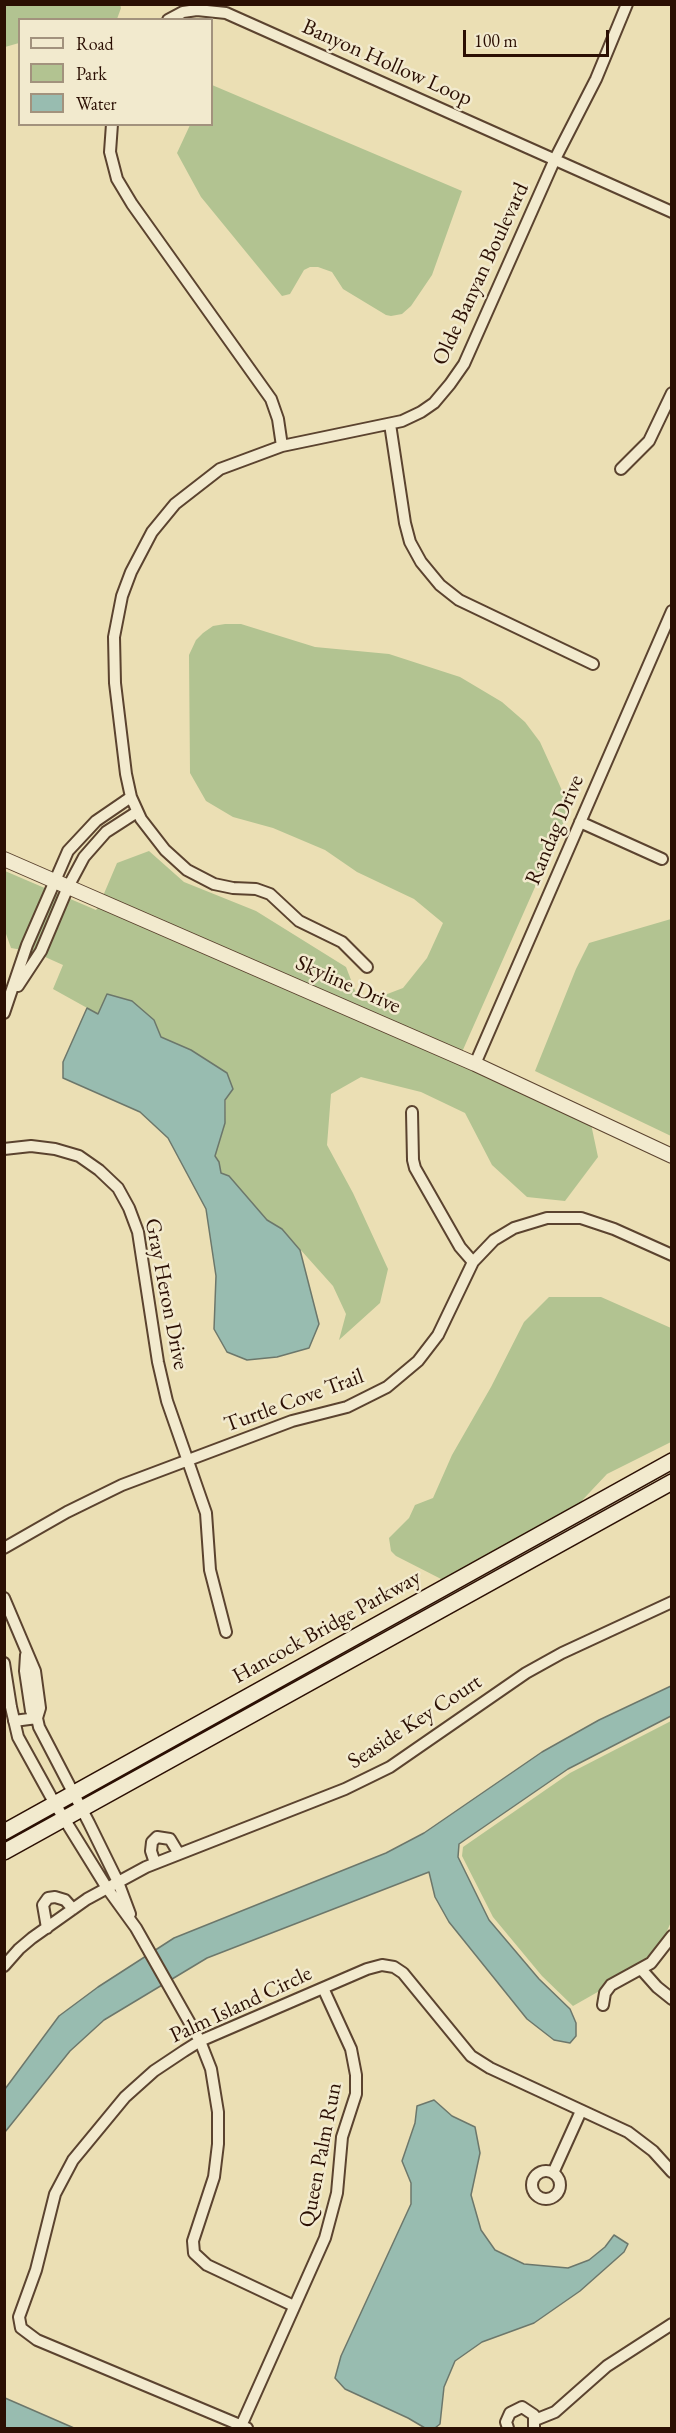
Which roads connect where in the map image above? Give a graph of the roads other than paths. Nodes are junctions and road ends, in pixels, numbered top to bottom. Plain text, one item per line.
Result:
1 (627, 4) edge
2 (172, 18) edge
3 (112, 126) edge
4 (555, 159) junction
5 (672, 212) edge
6 (672, 393) edge
7 (390, 424) junction
8 (282, 446) junction
9 (621, 469) dead end
10 (672, 611) edge
11 (593, 664) dead end
12 (131, 797) junction
13 (137, 812) junction
14 (580, 822) junction
15 (89, 827) junction
16 (99, 839) junction
17 (4, 859) edge
18 (662, 859) dead end
19 (62, 884) junction
20 (368, 967) dead end
21 (8, 994) edge
22 (4, 1013) edge
23 (475, 1064) junction
24 (411, 1112) dead end
25 (4, 1149) edge
26 (672, 1156) edge
27 (672, 1256) edge
28 (473, 1262) junction
29 (672, 1461) edge
30 (187, 1462) junction
31 (672, 1482) edge
32 (4, 1548) edge
33 (4, 1598) edge
34 (672, 1602) edge
35 (226, 1632) dead end
36 (5, 1668) edge
37 (30, 1671) junction
38 (37, 1718) junction
39 (14, 1721) junction
40 (74, 1793) junction
41 (55, 1804) junction
42 (82, 1809) junction
43 (64, 1819) junction
44 (4, 1832) edge
45 (4, 1852) edge
46 (179, 1854) junction
47 (155, 1863) junction
48 (118, 1882) junction
49 (107, 1888) junction
50 (73, 1909) junction
51 (46, 1928) junction
52 (136, 1928) junction
53 (672, 1935) edge
54 (4, 1966) edge
55 (641, 1969) junction
56 (323, 1988) junction
57 (672, 1999) edge
58 (603, 2005) dead end
59 (200, 2041) junction
60 (581, 2110) junction
61 (672, 2172) edge
62 (553, 2173) dead end
63 (294, 2306) junction
64 (672, 2324) edge
65 (535, 2424) edge
66 (244, 2427) edge
67 (508, 2428) edge

1 - 4 street, Olde Banyan Boulevard
2 - 4 street, Banyon Hollow Loop
3 - 8 street
4 - 5 street, Banyon Hollow Loop
4 - 7 street, Olde Banyan Boulevard
6 - 9 street
7 - 8 street, Olde Banyan Boulevard
7 - 11 street
8 - 12 street, Olde Banyan Boulevard
10 - 14 street, Randag Drive
12 - 13 street, Olde Banyan Boulevard
12 - 15 street
13 - 16 street
13 - 20 street, Olde Banyan Boulevard
14 - 18 street
14 - 23 street, Randag Drive
15 - 16 street
15 - 19 street
16 - 19 street
17 - 19 street, Skyline Drive
19 - 21 street
19 - 23 street, Skyline Drive
21 - 22 street
23 - 26 street, Skyline Drive
24 - 28 street
25 - 30 street, Gray Heron Drive
27 - 28 street, Turtle Cove Trail
28 - 30 street, Turtle Cove Trail
29 - 40 main road, Hancock Bridge Parkway
30 - 32 street, Turtle Cove Trail
30 - 35 street, Gray Heron Drive
31 - 42 main road, Hancock Bridge Parkway
33 - 37 street
34 - 46 street, Seaside Key Court
36 - 37 street
36 - 39 street
37 - 38 street
38 - 39 street
38 - 40 street
39 - 41 street
40 - 41 main road, Hancock Bridge Parkway
40 - 42 street
41 - 43 street
41 - 44 main road, Hancock Bridge Parkway
42 - 43 main road, Hancock Bridge Parkway
42 - 48 street
43 - 45 main road, Hancock Bridge Parkway
43 - 49 street
46 - 47 street, Seaside Key Court
46 - 47 street
47 - 48 street, Seaside Key Court
48 - 49 street, Seaside Key Court
48 - 52 street
49 - 50 street, Seaside Key Court
49 - 52 street
50 - 51 street, Seaside Key Court
50 - 51 street
51 - 54 street, Seaside Key Court
52 - 59 street
53 - 55 street
55 - 57 street
55 - 58 street
56 - 59 street, Palm Island Circle
56 - 60 street, Palm Island Circle
56 - 63 street, Queen Palm Run
59 - 63 street
59 - 66 street, Palm Island Circle
60 - 61 street, Palm Island Circle
60 - 62 street
63 - 66 street, Queen Palm Run
64 - 65 street
65 - 67 street

